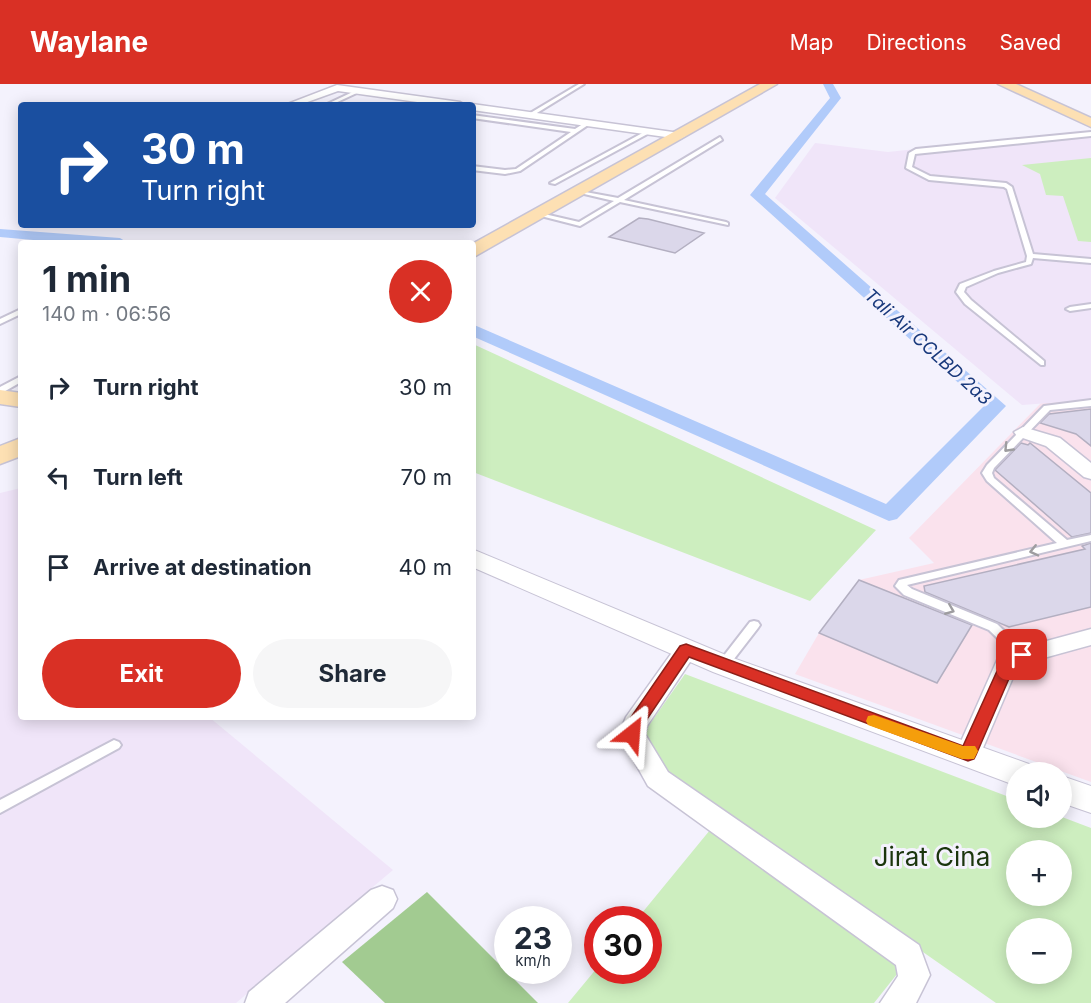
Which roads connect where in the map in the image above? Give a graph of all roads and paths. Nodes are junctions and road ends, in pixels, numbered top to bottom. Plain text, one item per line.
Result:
1 (582, 84) edge
2 (770, 84) edge
3 (1005, 84) edge
4 (359, 91) junction
5 (298, 102) edge
6 (334, 102) edge
7 (427, 102) edge
8 (476, 108) edge
9 (530, 115) junction
10 (476, 117) edge
11 (588, 123) junction
12 (1091, 123) edge
13 (577, 130) junction
14 (650, 131) junction
15 (1091, 134) edge
16 (680, 136) junction
17 (720, 139) dead end
18 (476, 168) edge
19 (553, 183) dead end
20 (582, 192) junction
21 (618, 200) junction
22 (540, 215) junction
23 (726, 224) dead end
24 (476, 250) edge
25 (1030, 256) junction
26 (1091, 261) edge
27 (1091, 306) edge
28 (1070, 309) dead end
29 (18, 313) edge
30 (0, 322) edge
31 (1041, 363) dead end
32 (1091, 403) edge
33 (1023, 432) junction
34 (18, 450) edge
35 (9, 464) edge
36 (1091, 473) edge
37 (1091, 538) edge
38 (1065, 544) junction
39 (476, 559) edge
40 (754, 625) dead end
41 (1091, 637) edge
42 (686, 650) junction
43 (1022, 655) junction
44 (723, 665) junction
45 (114, 745) dead end
46 (968, 755) junction
47 (1006, 769) edge
48 (1072, 793) edge
49 (1091, 800) edge
50 (0, 807) edge
51 (382, 899) dead end
52 (261, 1003) edge
53 (896, 1003) edge

1 - 9 lane
2 - 16 main road
3 - 12 main road
4 - 5 street
4 - 6 lane
4 - 7 street
8 - 9 street
9 - 11 street
10 - 13 lane
11 - 13 lane
11 - 14 street
13 - 18 lane
14 - 16 street
14 - 19 lane
15 - 25 lane
16 - 20 main road
17 - 21 lane
20 - 21 lane
20 - 22 main road
21 - 22 lane
21 - 23 lane
22 - 24 main road
25 - 26 lane
25 - 31 lane
27 - 28 lane
29 - 30 lane
32 - 33 lane
33 - 36 street
33 -> 38 lane
34 - 35 main road
37 - 38 lane
38 -> 43 lane
39 - 42 street
40 - 44 lane
41 - 43 street
42 - 44 street
42 - 53 street
43 - 46 street
44 - 46 street
45 - 50 lane
46 - 47 street
48 - 49 street
51 - 52 street

